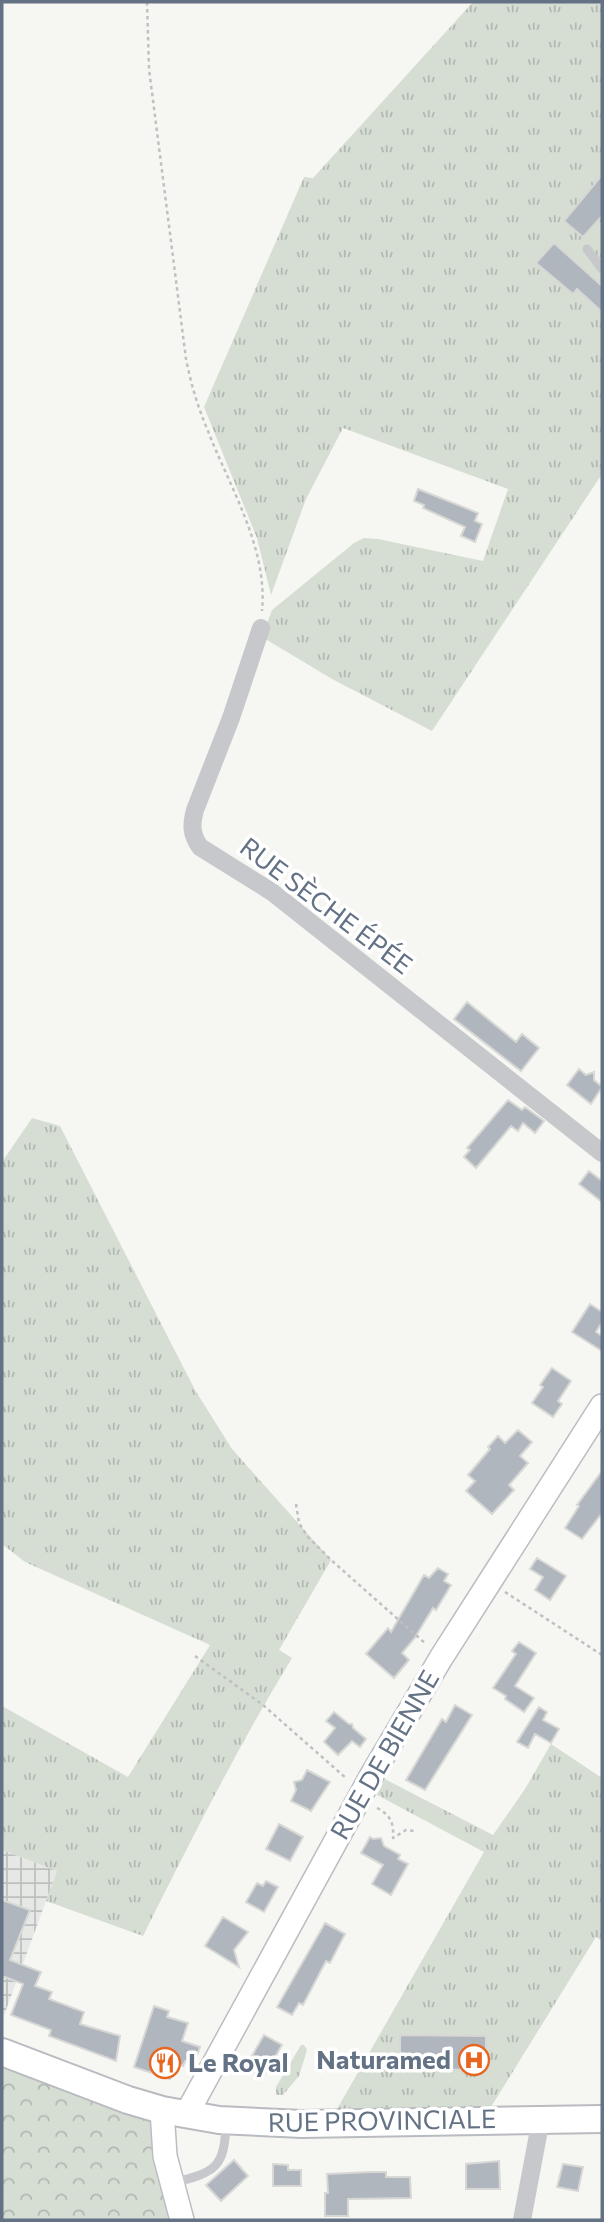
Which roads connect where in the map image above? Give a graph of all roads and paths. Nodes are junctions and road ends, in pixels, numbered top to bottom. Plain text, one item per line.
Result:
1 (147, 2) edge
2 (587, 249) dead end
3 (602, 270) edge
4 (261, 628) joint
5 (602, 1153) edge
6 (602, 1406) edge
7 (296, 1504) dead end
8 (489, 1582) junction
9 (602, 1655) edge
10 (195, 1656) dead end
11 (441, 1658) junction
12 (360, 1795) junction
13 (414, 1831) dead end
14 (2, 2052) edge
15 (174, 2113) junction
16 (541, 2119) junction
17 (602, 2119) edge
18 (226, 2120) junction
19 (172, 2184) junction
20 (181, 2220) edge
21 (522, 2220) edge

1 - 4 path
2 - 3 lane
4 - 5 street, RUE SÈCHE ÉPÉE
6 - 8 street, RUE DE BIENNE
7 - 11 path
8 - 9 path
8 - 11 street, RUE DE BIENNE
10 - 12 path
11 - 12 street, RUE DE BIENNE
12 - 13 path
12 - 15 street, RUE DE BIENNE
14 - 15 main road, RUE PROVINCIALE
15 - 18 main road, RUE PROVINCIALE
15 - 19 street
16 - 17 main road, RUE PROVINCIALE
16 - 18 main road, RUE PROVINCIALE
16 - 21 street
18 - 19 lane
19 - 20 street

